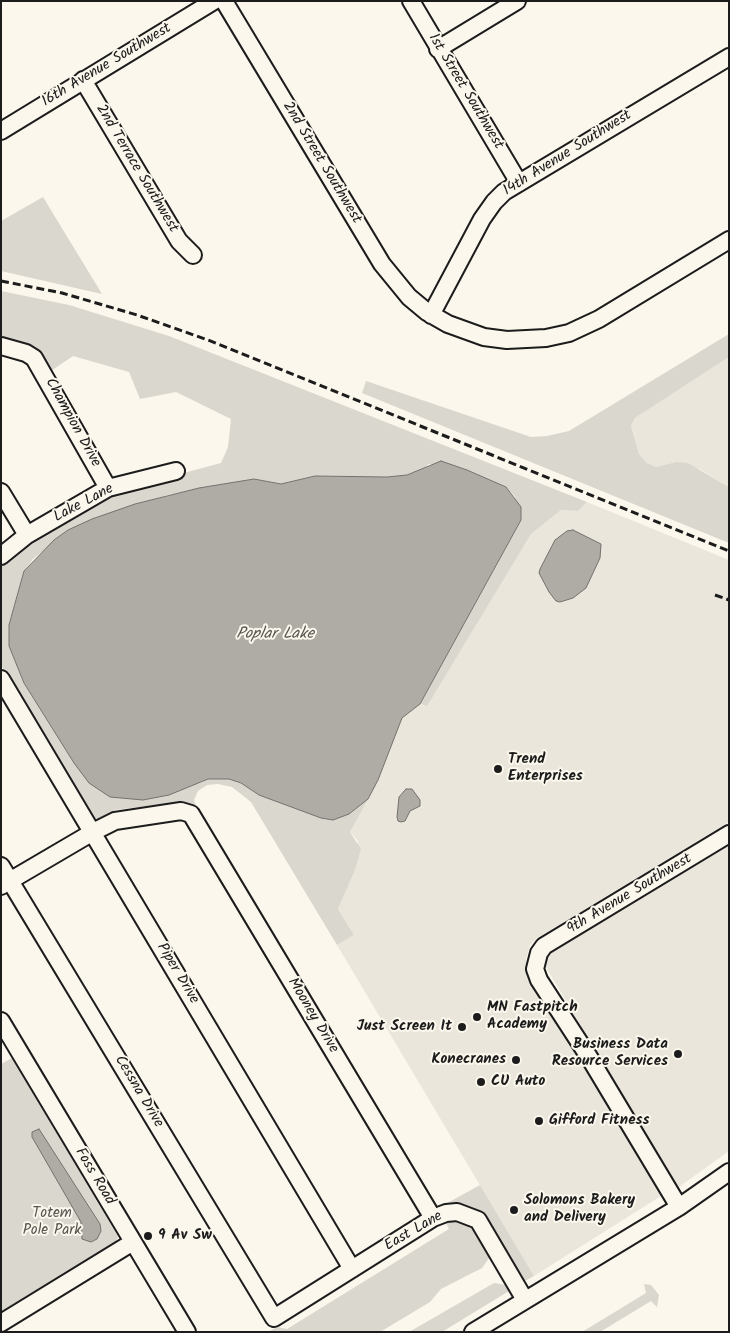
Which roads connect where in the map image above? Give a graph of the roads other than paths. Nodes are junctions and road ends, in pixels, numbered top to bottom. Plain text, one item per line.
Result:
1 (214, 1) edge
2 (224, 1) edge
3 (411, 1) edge
4 (517, 1) edge
5 (438, 49) junction
6 (729, 57) edge
7 (83, 80) junction
8 (1, 131) edge
9 (519, 184) junction
10 (729, 240) edge
11 (193, 255) dead end
12 (431, 315) junction
13 (1, 346) edge
14 (176, 471) dead end
15 (108, 488) junction
16 (1, 492) edge
17 (27, 535) junction
18 (1, 556) edge
19 (1, 679) edge
20 (93, 832) junction
21 (729, 834) edge
22 (1, 866) edge
23 (6, 884) edge
24 (1, 1022) edge
25 (729, 1172) edge
26 (679, 1207) junction
27 (433, 1218) junction
28 (134, 1242) junction
29 (352, 1270) junction
30 (525, 1300) junction
31 (274, 1318) joint
32 (1, 1323) edge
33 (187, 1332) edge
34 (473, 1332) edge

1 - 7 street, 16th Avenue Southwest
2 - 12 street, 2nd Street Southwest
3 - 5 street, 1st Street Southwest
4 - 5 street
5 - 9 street, 1st Street Southwest
6 - 9 street, 14th Avenue Southwest
7 - 8 street, 16th Avenue Southwest
7 - 11 street, 2nd Terrace Southwest
9 - 12 street, 14th Avenue Southwest
10 - 12 street, 2nd Street Southwest
13 - 15 street, Champion Drive
14 - 15 street, Lake Lane
15 - 17 street, Lake Lane
16 - 17 street
17 - 18 street, Lake Lane
19 - 20 street, Piper Drive
20 - 23 street
20 - 27 street, Mooney Drive
20 - 29 street, Piper Drive
21 - 26 street, 9th Avenue Southwest
22 - 23 street, Cessna Drive
23 - 31 street, Cessna Drive
24 - 28 street, Foss Road
25 - 26 street
26 - 30 street
27 - 29 street, East Lane
27 - 30 street, East Lane
28 - 32 street
28 - 33 street, Foss Road
29 - 31 street, East Lane
30 - 34 street

